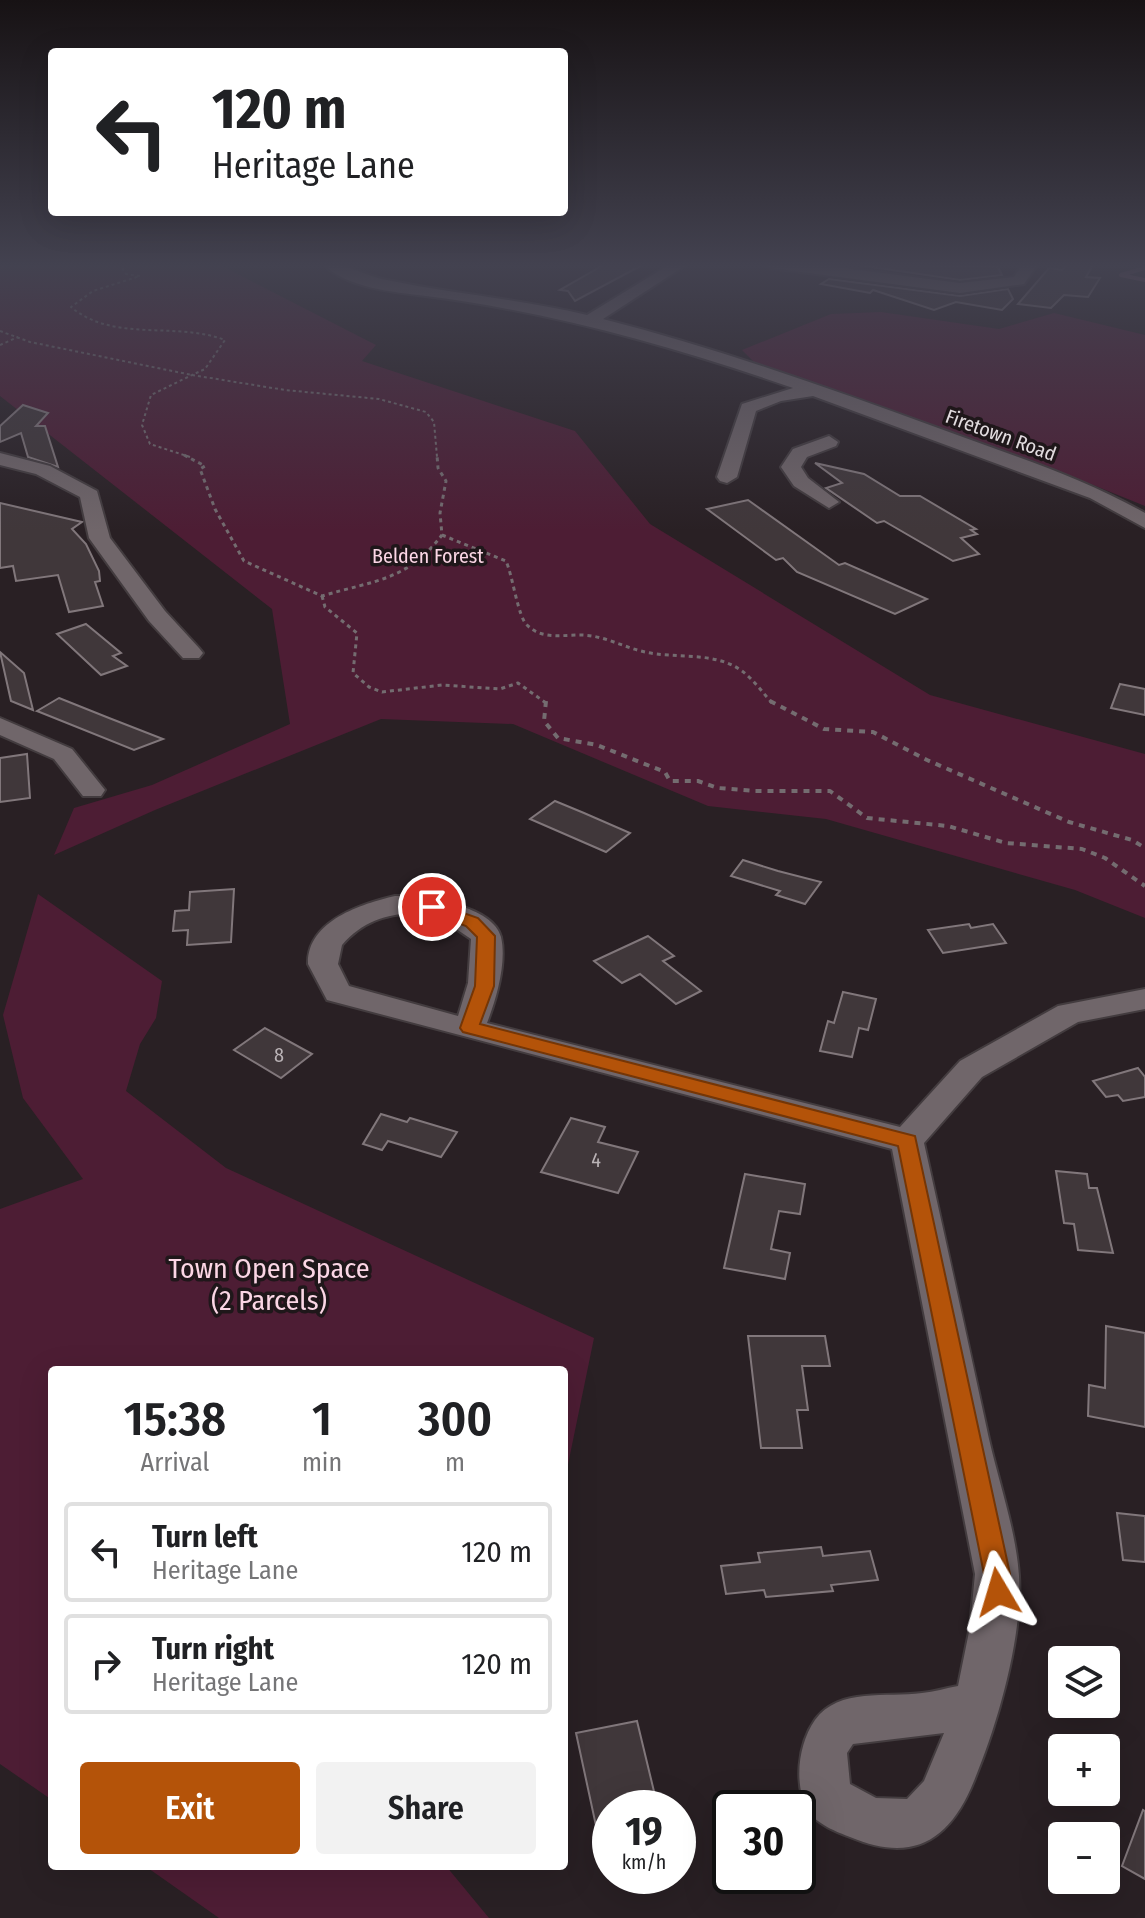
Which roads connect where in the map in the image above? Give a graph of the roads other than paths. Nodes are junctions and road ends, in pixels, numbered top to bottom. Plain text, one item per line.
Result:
1 (701, 353) edge
2 (812, 390) junction
3 (829, 442) dead end
4 (0, 459) edge
5 (727, 477) dead end
6 (829, 502) dead end
7 (1145, 522) edge
8 (191, 653) dead end
9 (0, 726) edge
10 (92, 790) dead end
11 (1145, 999) edge
12 (469, 1028) junction
13 (907, 1141) junction
14 (974, 1704) dead end

1 - 2 street, Firetown Road
2 - 5 street
2 - 7 street, Firetown Road
3 - 6 street
4 - 8 street
9 - 10 street
11 - 13 street
12 - 12 street
12 - 13 street
13 - 14 street

